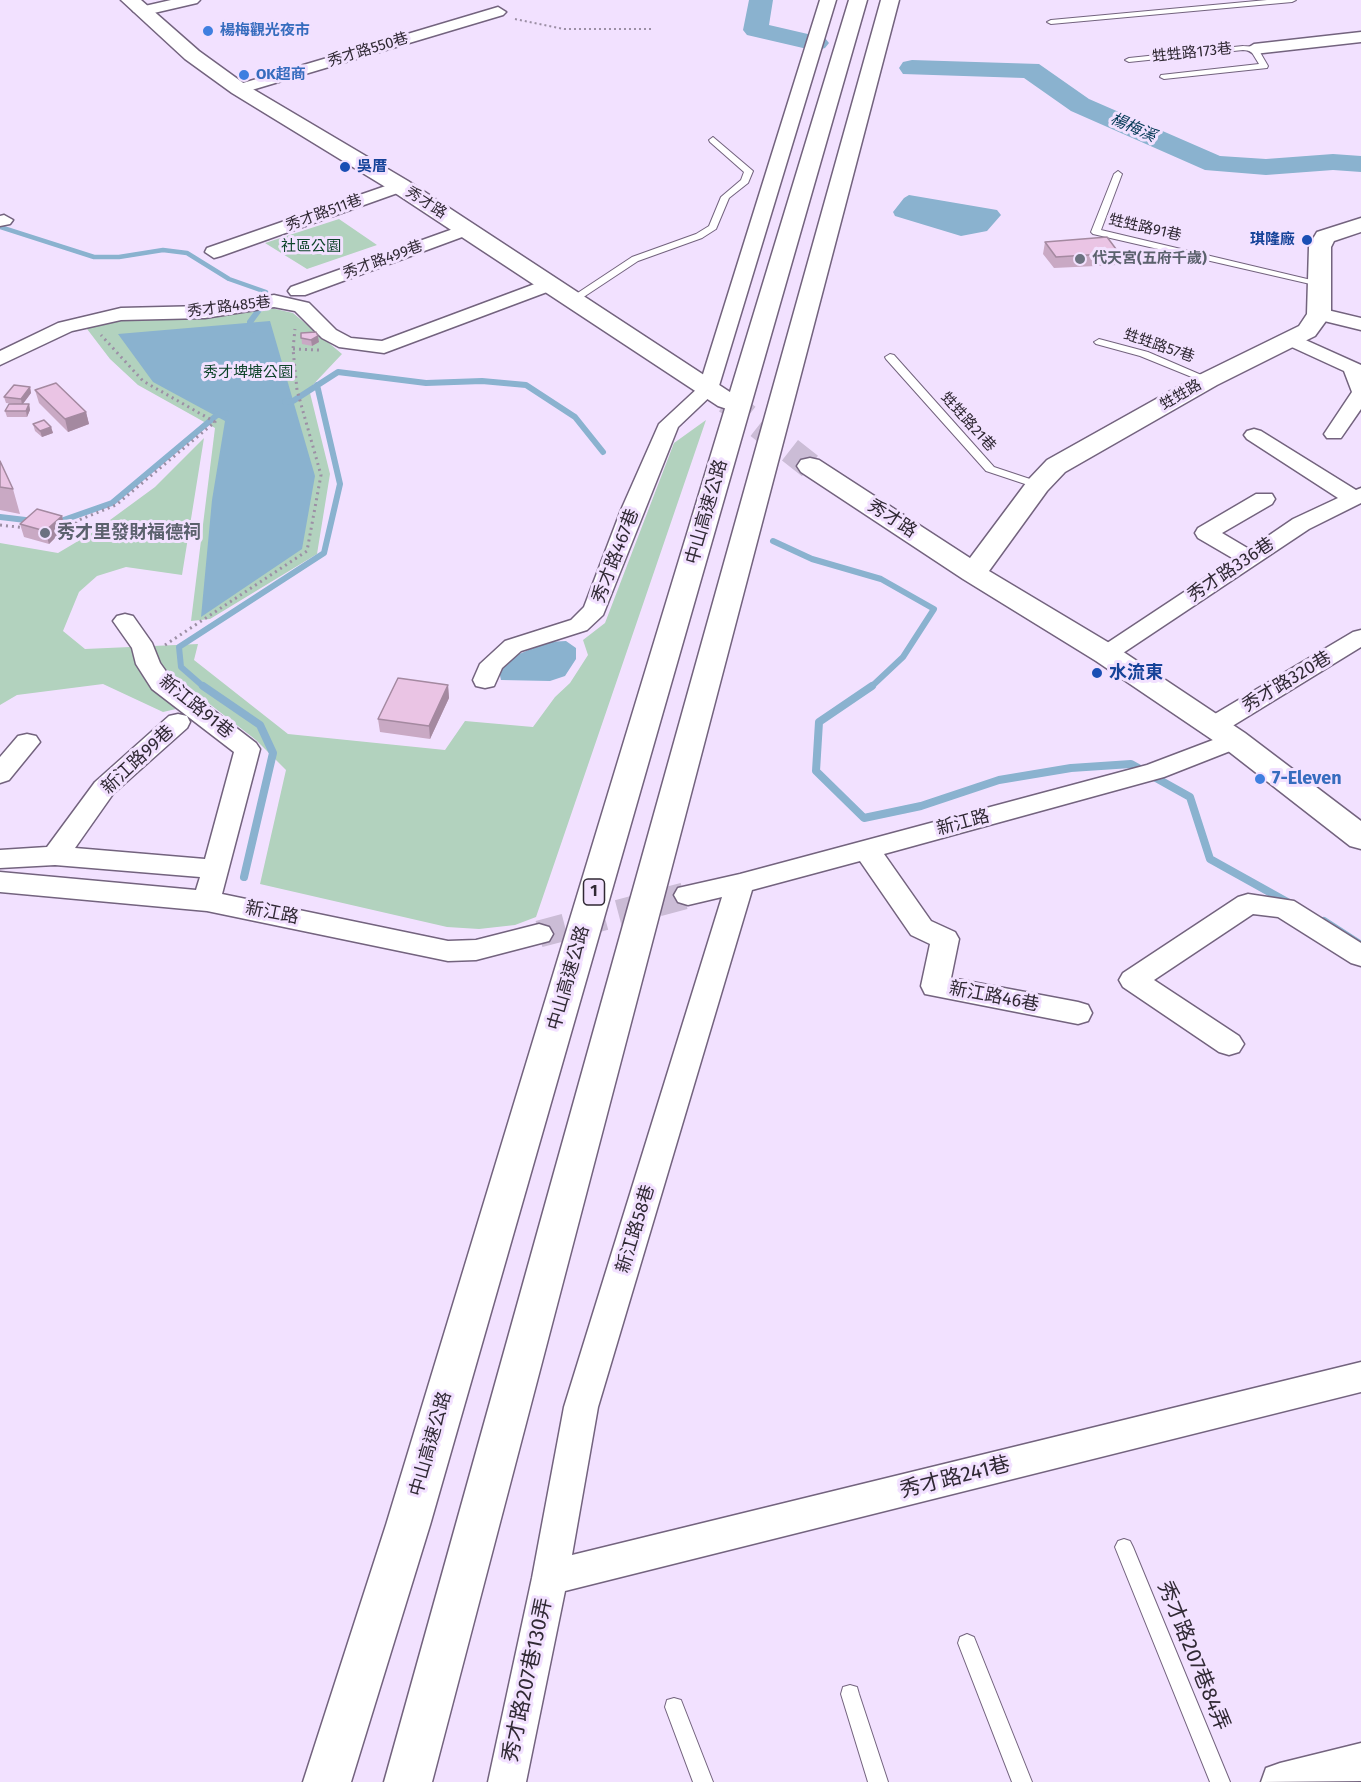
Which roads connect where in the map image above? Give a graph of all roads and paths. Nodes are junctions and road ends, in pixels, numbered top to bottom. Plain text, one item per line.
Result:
1 (192, 0) edge
2 (828, 0) edge
3 (858, 0) edge
4 (890, 0) edge
5 (1292, 0) edge
6 (136, 5) edge
7 (496, 9) edge
8 (1051, 22) dead end
9 (651, 29) dead end
10 (1361, 37) edge
11 (1254, 49) junction
12 (1129, 60) dead end
13 (1164, 77) dead end
14 (239, 89) junction
15 (713, 140) dead end
16 (1118, 174) dead end
17 (400, 186) junction
18 (1361, 225) edge
19 (467, 230) junction
20 (214, 252) dead end
21 (1319, 283) junction
22 (548, 285) junction
23 (298, 291) dead end
24 (573, 300) junction
25 (1319, 314) junction
26 (296, 322) dead end
27 (1361, 324) edge
28 (99, 333) dead end
29 (1290, 339) junction
30 (1100, 342) dead end
31 (890, 357) dead end
32 (0, 358) edge
33 (1208, 380) junction
34 (1361, 390) edge
35 (1361, 394) edge
36 (718, 395) junction
37 (1334, 434) dead end
38 (1254, 435) dead end
39 (810, 466) tunnel mouth
40 (1038, 485) junction
41 (1358, 496) edge
42 (1264, 499) dead end
43 (0, 525) edge
44 (34, 529) edge
45 (53, 532) edge
46 (1249, 558) junction
47 (973, 573) junction
48 (125, 621) dead end
49 (1361, 637) edge
50 (146, 654) junction
51 (1106, 654) junction
52 (485, 681) dead end
53 (178, 722) dead end
54 (1223, 733) junction
55 (27, 742) dead end
56 (0, 774) edge
57 (1361, 838) edge
58 (867, 849) junction
59 (55, 856) junction
60 (0, 859) edge
61 (217, 869) junction
62 (0, 882) edge
63 (740, 884) junction
64 (688, 895) tunnel mouth
65 (207, 901) junction
66 (539, 934) tunnel mouth
67 (1361, 956) edge
68 (1078, 1013) dead end
69 (1230, 1044) dead end
70 (1361, 1377) edge
71 (476, 1533) junction
72 (1124, 1547) dead end
73 (550, 1578) junction
74 (967, 1643) dead end
75 (850, 1694) dead end
76 (674, 1707) dead end
77 (1361, 1762) edge
78 (327, 1782) edge
79 (408, 1782) edge
80 (422, 1782) edge
81 (507, 1782) edge
82 (703, 1782) edge
83 (878, 1782) edge
84 (1022, 1782) edge
85 (1220, 1782) edge
86 (1280, 1782) edge

1 - 6 street
2 - 36 street
3 - 78 main road, 中山高速公路 / 1
4 - 71 main road
5 - 8 lane
6 - 14 main road, 秀才路
7 - 9 path
7 - 14 street, 秀才路550巷
10 - 11 street, 甡甡路173巷
11 - 12 lane, 甡甡路173巷
11 - 13 lane, 甡甡路173巷
14 - 17 main road, 秀才路
15 - 24 lane
16 - 21 lane, 甡甡路91巷
17 - 19 main road, 秀才路
17 - 20 street, 秀才路511巷
18 - 21 main road
19 - 22 main road, 秀才路
19 - 23 street, 秀才路499巷
21 - 25 main road
22 - 24 main road, 秀才路
22 - 32 street, 秀才路485巷
24 - 36 main road, 秀才路
25 - 27 street
25 - 29 main road, 甡甡路
26 - 50 path
28 - 45 path
29 - 33 main road, 甡甡路
29 - 34 street
30 - 33 lane, 甡甡路57巷
31 - 40 lane, 甡甡路21巷
33 - 40 main road, 甡甡路
35 - 37 street
36 - 52 street, 秀才路467巷
38 - 41 street
39 - 47 main road, 秀才路
40 - 47 main road, 甡甡路
41 - 46 street, 秀才路336巷
42 - 46 street
43 - 44 path
46 - 51 street, 秀才路336巷
47 - 51 main road, 秀才路
48 - 50 street, 新江路91巷
49 - 54 street, 秀才路320巷
50 - 61 street, 新江路91巷
51 - 54 main road, 秀才路
53 - 59 street, 新江路99巷
54 - 57 main road, 秀才路
54 - 58 street, 新江路
55 - 56 street
58 - 63 street, 新江路
58 - 68 street, 新江路46巷
59 - 60 street
59 - 61 street
61 - 65 street, 新江路91巷
62 - 65 street, 新江路
63 - 64 street, 新江路
63 - 73 street, 新江路58巷
65 - 66 street, 新江路
67 - 69 street
70 - 73 street, 秀才路241巷
71 - 79 main road
71 - 80 main road
72 - 85 lane, 秀才路207巷84弄
73 - 81 street, 秀才路207巷130弄
74 - 84 lane
75 - 83 lane
76 - 82 lane
77 - 86 street

